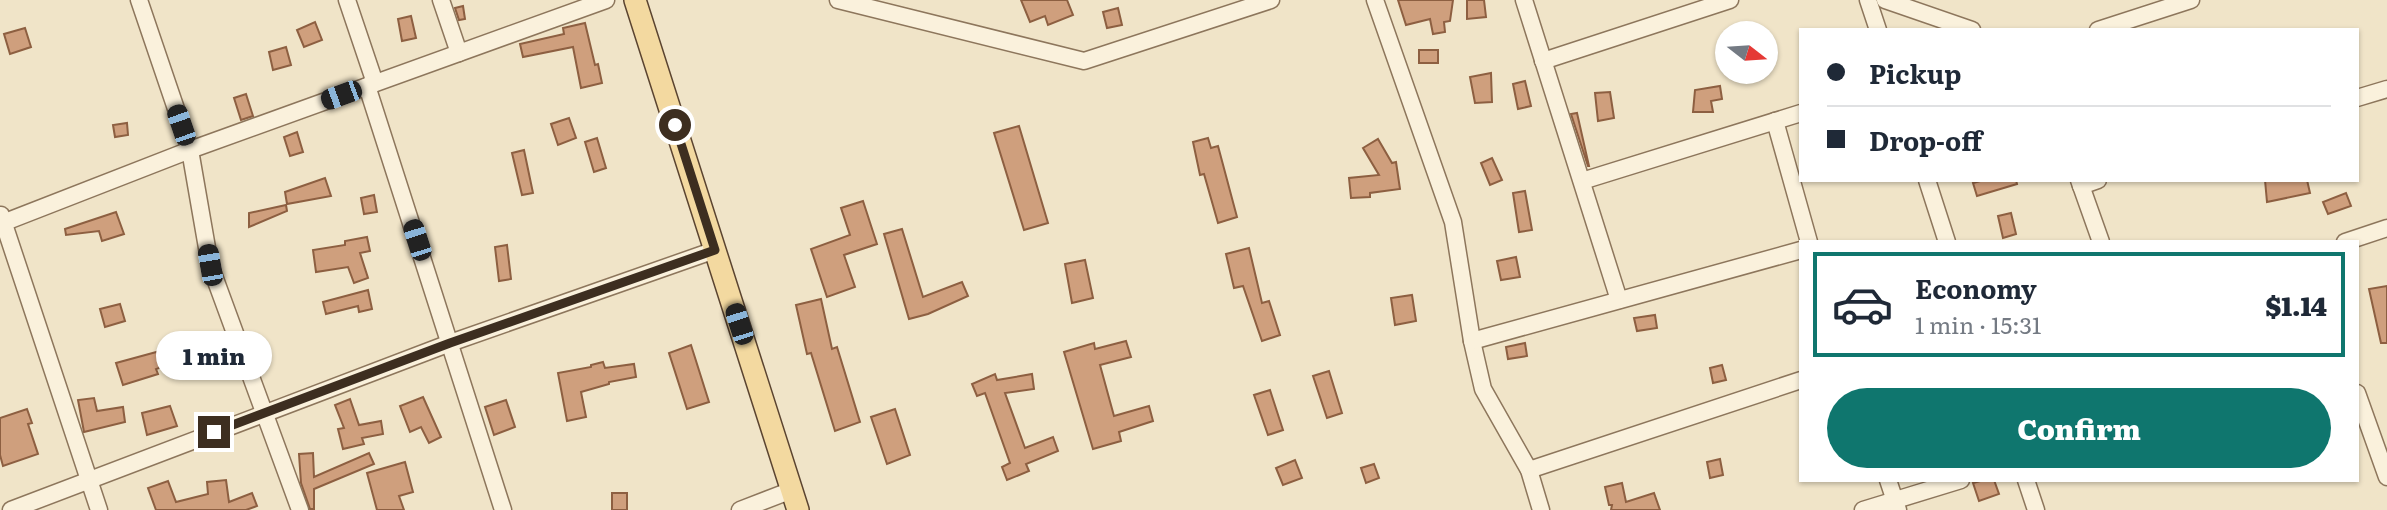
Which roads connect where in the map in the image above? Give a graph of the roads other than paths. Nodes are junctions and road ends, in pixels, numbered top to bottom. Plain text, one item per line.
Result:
1 (139, 0) edge
2 (347, 0) edge
3 (440, 0) edge
4 (606, 0) edge
5 (635, 0) edge
6 (838, 0) edge
7 (1271, 0) edge
8 (1375, 0) edge
9 (1524, 0) edge
10 (1730, 0) edge
11 (1868, 0) edge
12 (1885, 0) edge
13 (2191, 0) edge
14 (1233, 6) edge
15 (1877, 28) edge
16 (1966, 28) edge
17 (2104, 28) edge
18 (459, 53) junction
19 (1544, 61) junction
20 (371, 85) junction
21 (2387, 89) edge
22 (2359, 98) edge
23 (1799, 114) edge
24 (1775, 121) junction
25 (190, 150) junction
26 (1582, 181) junction
27 (1928, 182) edge
28 (2080, 183) edge
29 (1, 220) edge
30 (2387, 228) edge
31 (1808, 240) edge
32 (1946, 240) edge
33 (2100, 240) edge
34 (2351, 240) edge
35 (715, 250) junction
36 (1799, 251) edge
37 (1619, 300) junction
38 (1472, 341) junction
39 (450, 343) junction
40 (1799, 381) edge
41 (2359, 399) edge
42 (264, 413) junction
43 (1529, 470) junction
44 (2387, 477) edge
45 (89, 480) junction
46 (1889, 482) edge
47 (1956, 482) edge
48 (2027, 482) edge
49 (795, 500) edge
50 (1896, 505) edge
51 (11, 510) edge
52 (99, 510) edge
53 (300, 510) edge
54 (503, 510) edge
55 (740, 510) edge
56 (1541, 510) edge
57 (1863, 510) edge
58 (2036, 510) edge

1 - 25 street
2 - 20 street
3 - 18 street
4 - 18 street
5 - 35 main road
6 - 14 street
7 - 14 street
8 - 38 street
9 - 19 street
10 - 19 street
11 - 15 street
12 - 16 street
13 - 17 street
18 - 20 street
19 - 26 street
20 - 25 street
20 - 39 street
21 - 22 street
23 - 24 street
24 - 26 street
24 - 31 street
25 - 29 street
25 - 42 street
26 - 37 street
27 - 32 street
28 - 33 street
29 - 45 street
30 - 34 street
35 - 39 street
35 - 49 main road
36 - 37 street
37 - 38 street
38 - 43 street
39 - 42 street
39 - 54 street
40 - 43 street
41 - 44 street
42 - 45 street
42 - 53 street
43 - 56 street
45 - 51 street
45 - 52 street
46 - 50 street
47 - 50 street
48 - 58 street
49 - 55 street
50 - 57 street

